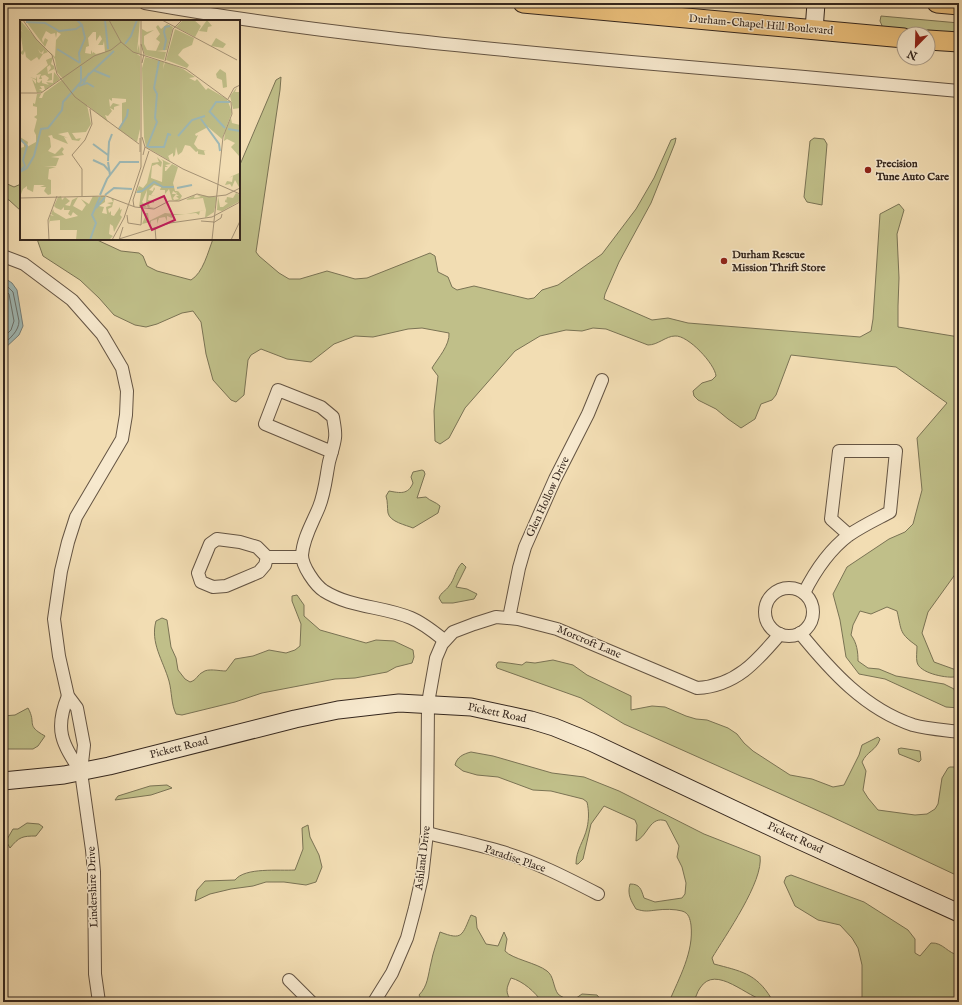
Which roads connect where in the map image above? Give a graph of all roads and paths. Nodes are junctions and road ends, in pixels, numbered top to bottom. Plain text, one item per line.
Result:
1 (145, 3) edge
2 (523, 3) edge
3 (816, 3) edge
4 (937, 3) edge
5 (959, 5) edge
6 (814, 30) junction
7 (896, 37) edge
8 (936, 41) edge
9 (959, 42) edge
10 (959, 90) edge
11 (3, 256) edge
12 (602, 380) dead end
13 (332, 452) junction
14 (849, 535) junction
15 (267, 557) junction
16 (302, 557) junction
17 (804, 593) junction
18 (509, 618) junction
19 (800, 633) junction
20 (780, 634) junction
21 (444, 640) junction
22 (68, 696) junction
23 (428, 703) junction
24 (80, 723) junction
25 (60, 726) junction
26 (959, 732) edge
27 (81, 772) junction
28 (3, 781) edge
29 (427, 833) junction
30 (598, 894) dead end
31 (959, 913) edge
32 (289, 980) dead end
33 (99, 1002) edge
34 (311, 1002) edge
35 (374, 1002) edge

1 - 10 street
2 - 6 main road, Durham-Chapel Hill Boulevard
3 - 6 street
4 - 5 main road
6 - 7 main road, Durham-Chapel Hill Boulevard
8 - 9 main road
11 - 22 street
12 - 18 street, Glen Hollow Drive
13 - 13 street
13 - 16 street
14 - 14 street
14 - 17 street
15 - 15 street
15 - 16 street
16 - 21 street
17 - 19 street
17 - 20 street
18 - 20 street, Morcroft Lane
18 - 21 street, Morcroft Lane
19 - 20 street
19 - 26 street
21 - 23 street
22 - 24 street
22 - 25 street
23 - 27 street, Pickett Road
23 - 29 street, Ashland Drive
23 - 31 street, Pickett Road
24 - 25 street
24 - 27 street
25 - 27 street
27 - 28 street, Pickett Road
27 - 33 street, Lindershire Drive
29 - 30 street, Paradise Place
29 - 35 street, Ashland Drive
32 - 34 street

